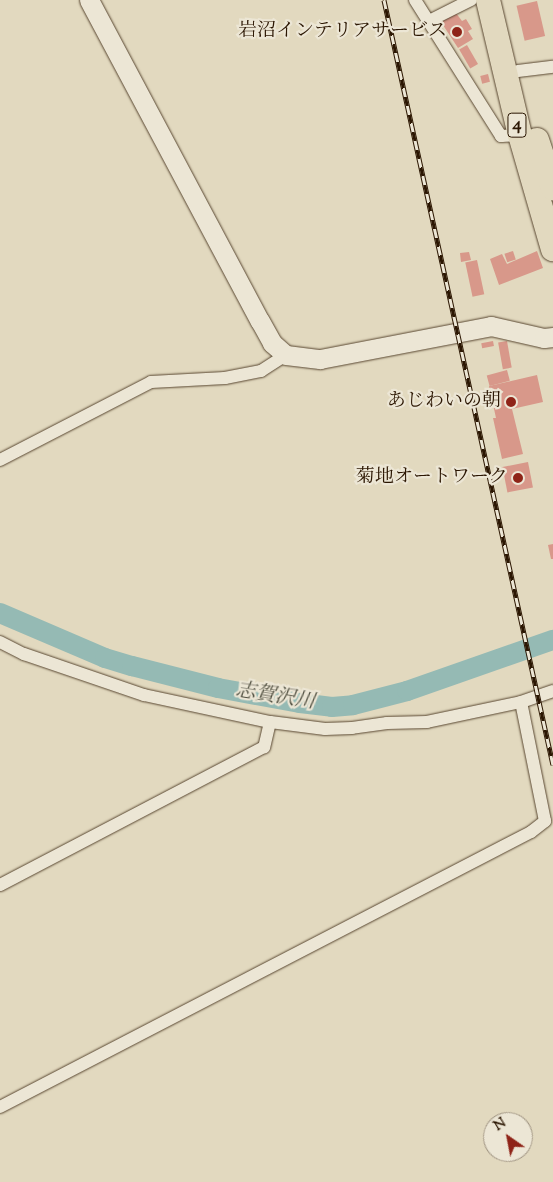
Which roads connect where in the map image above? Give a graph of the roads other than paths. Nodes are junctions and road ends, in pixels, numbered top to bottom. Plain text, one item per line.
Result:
1 (90, 0) edge
2 (415, 0) edge
3 (471, 0) edge
4 (488, 0) edge
5 (501, 0) edge
6 (429, 21) junction
7 (553, 67) edge
8 (518, 71) junction
9 (520, 135) junction
10 (553, 188) edge
11 (553, 249) edge
12 (553, 337) edge
13 (286, 355) junction
14 (0, 460) edge
15 (0, 642) edge
16 (553, 691) edge
17 (520, 702) junction
18 (270, 722) junction
19 (0, 885) edge
20 (0, 1107) edge

1 - 13 street
2 - 6 street
3 - 6 street
4 - 9 highway, 4
5 - 8 highway, 4
6 - 9 street
7 - 8 street
8 - 10 highway, 4
9 - 11 highway, 4
12 - 13 street
13 - 14 street
15 - 18 street
16 - 17 street
17 - 18 street
17 - 20 street
18 - 19 street

